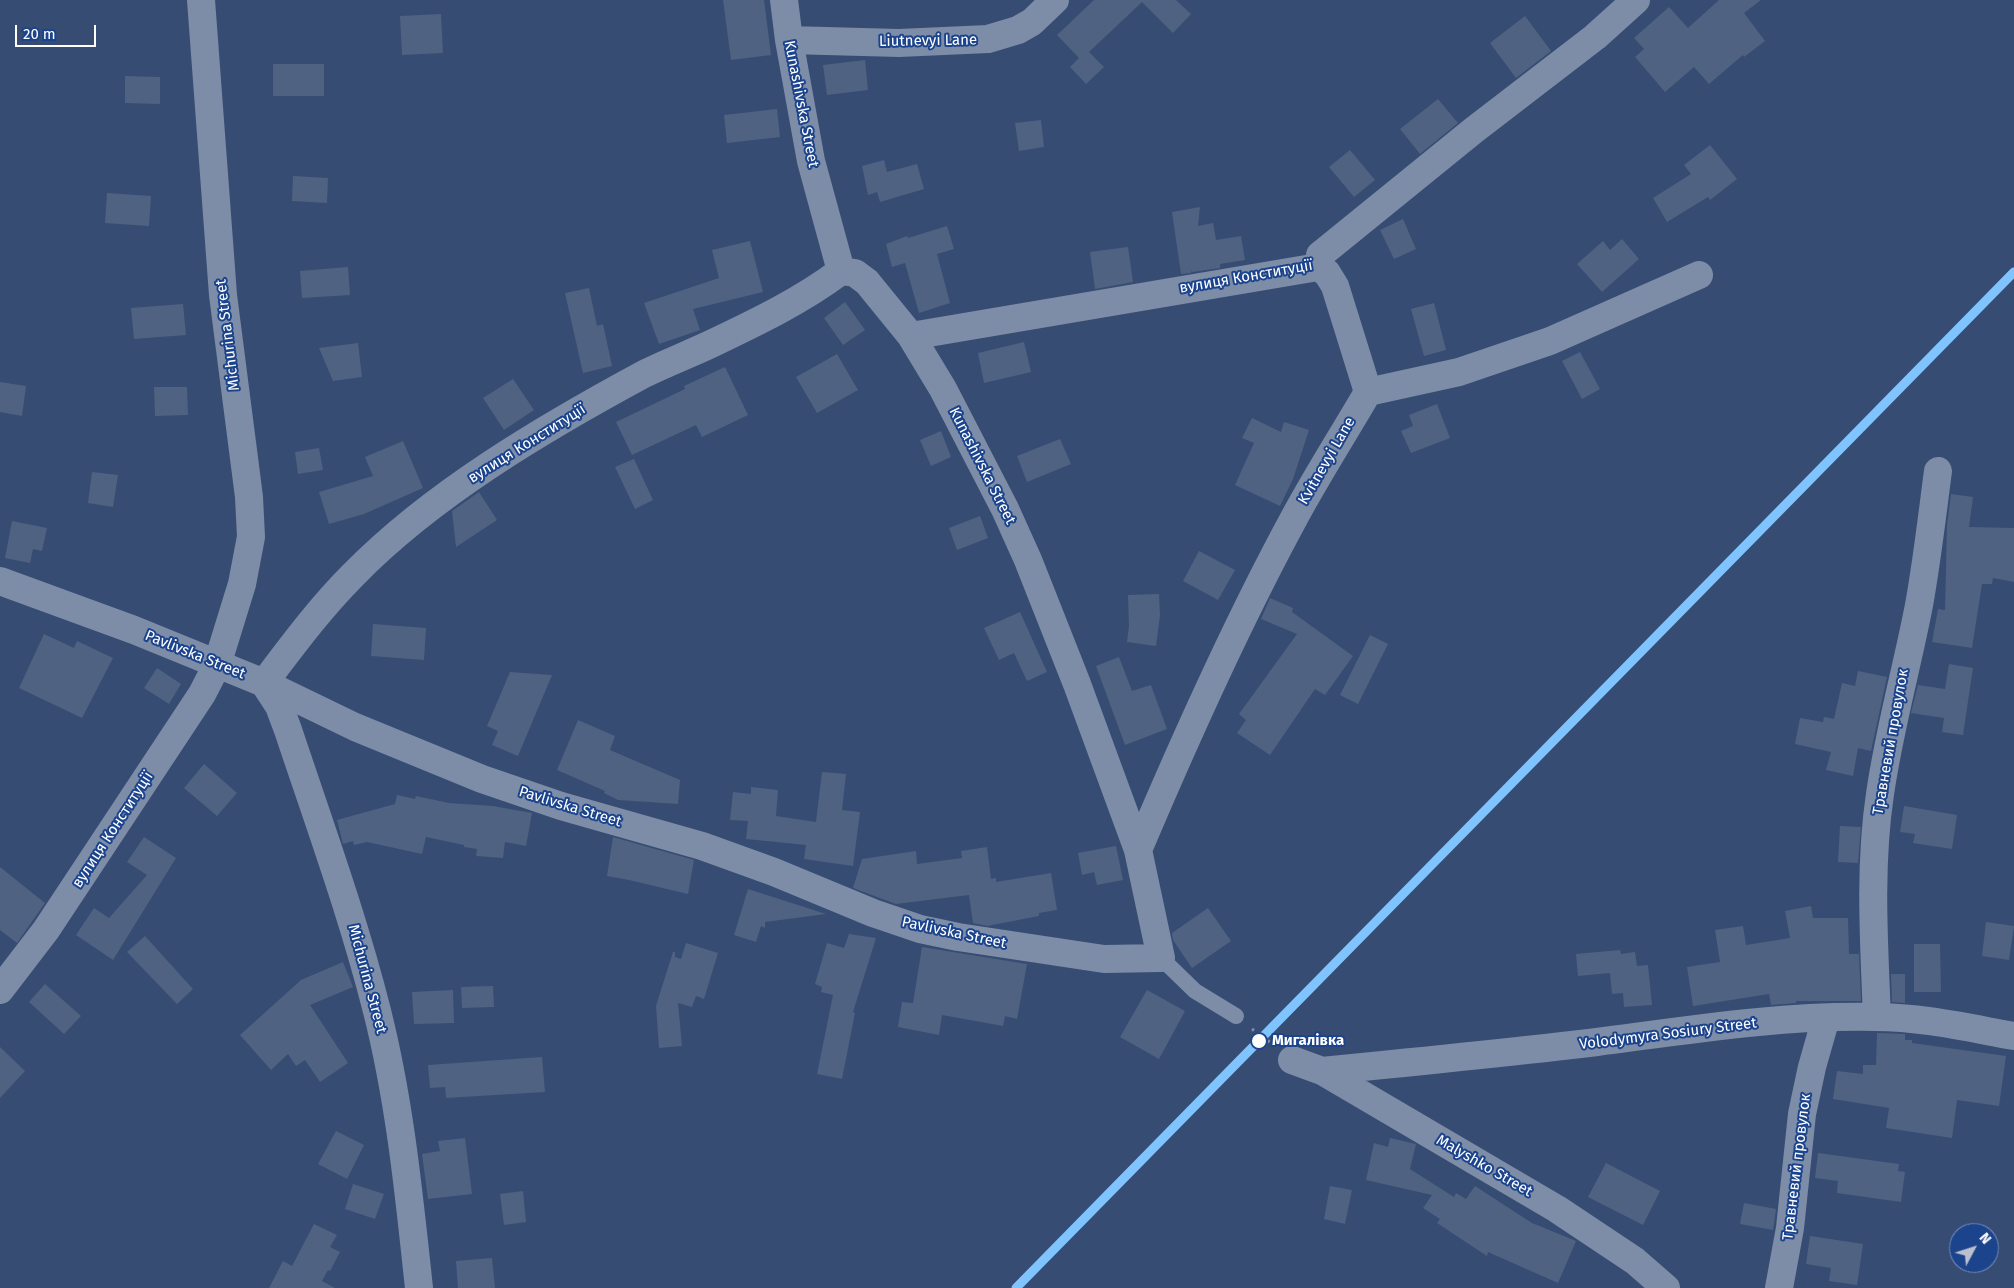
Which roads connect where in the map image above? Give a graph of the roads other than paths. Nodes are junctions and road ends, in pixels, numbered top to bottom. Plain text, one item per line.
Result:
1 (201, 0) edge
2 (784, 0) edge
3 (1055, 0) edge
4 (1636, 0) edge
5 (789, 40) junction
6 (1318, 267) junction
7 (841, 271) junction
8 (1699, 275) dead end
9 (911, 336) junction
10 (1368, 392) junction
11 (1938, 471) dead end
12 (0, 581) edge
13 (217, 664) junction
14 (264, 683) junction
15 (1138, 850) junction
16 (1161, 958) junction
17 (0, 990) edge
18 (1236, 1016) road end
19 (1876, 1016) junction
20 (1826, 1018) junction
21 (2014, 1036) edge
22 (1292, 1060) road end
23 (1322, 1071) junction
24 (419, 1288) edge
25 (1666, 1288) edge
26 (1779, 1288) edge

1 - 13 street, Michurina Street
2 - 5 street, Kunashivska Street
3 - 5 street, Liutnevyi Lane
4 - 6 street, вулиця Конституції
5 - 7 street, Kunashivska Street
6 - 9 street, вулиця Конституції
6 - 10 street
7 - 9 street, Kunashivska Street
7 - 14 street, вулиця Конституції
8 - 10 street
9 - 15 street, Kunashivska Street
10 - 15 street, Kvitnevyi Lane
11 - 19 street, Травневий провулок
12 - 13 street, Pavlivska Street
13 - 14 street, Pavlivska Street
13 - 17 street, вулиця Конституції
14 - 16 street, Pavlivska Street
14 - 24 street, Michurina Street
15 - 16 street, Kunashivska Street
16 - 18 lane
19 - 20 street, Volodymyra Sosiury Street
19 - 21 street, Volodymyra Sosiury Street
20 - 23 street, Volodymyra Sosiury Street
20 - 26 street, Травневий провулок
22 - 23 street, Malyshko Street
23 - 25 street, Malyshko Street

